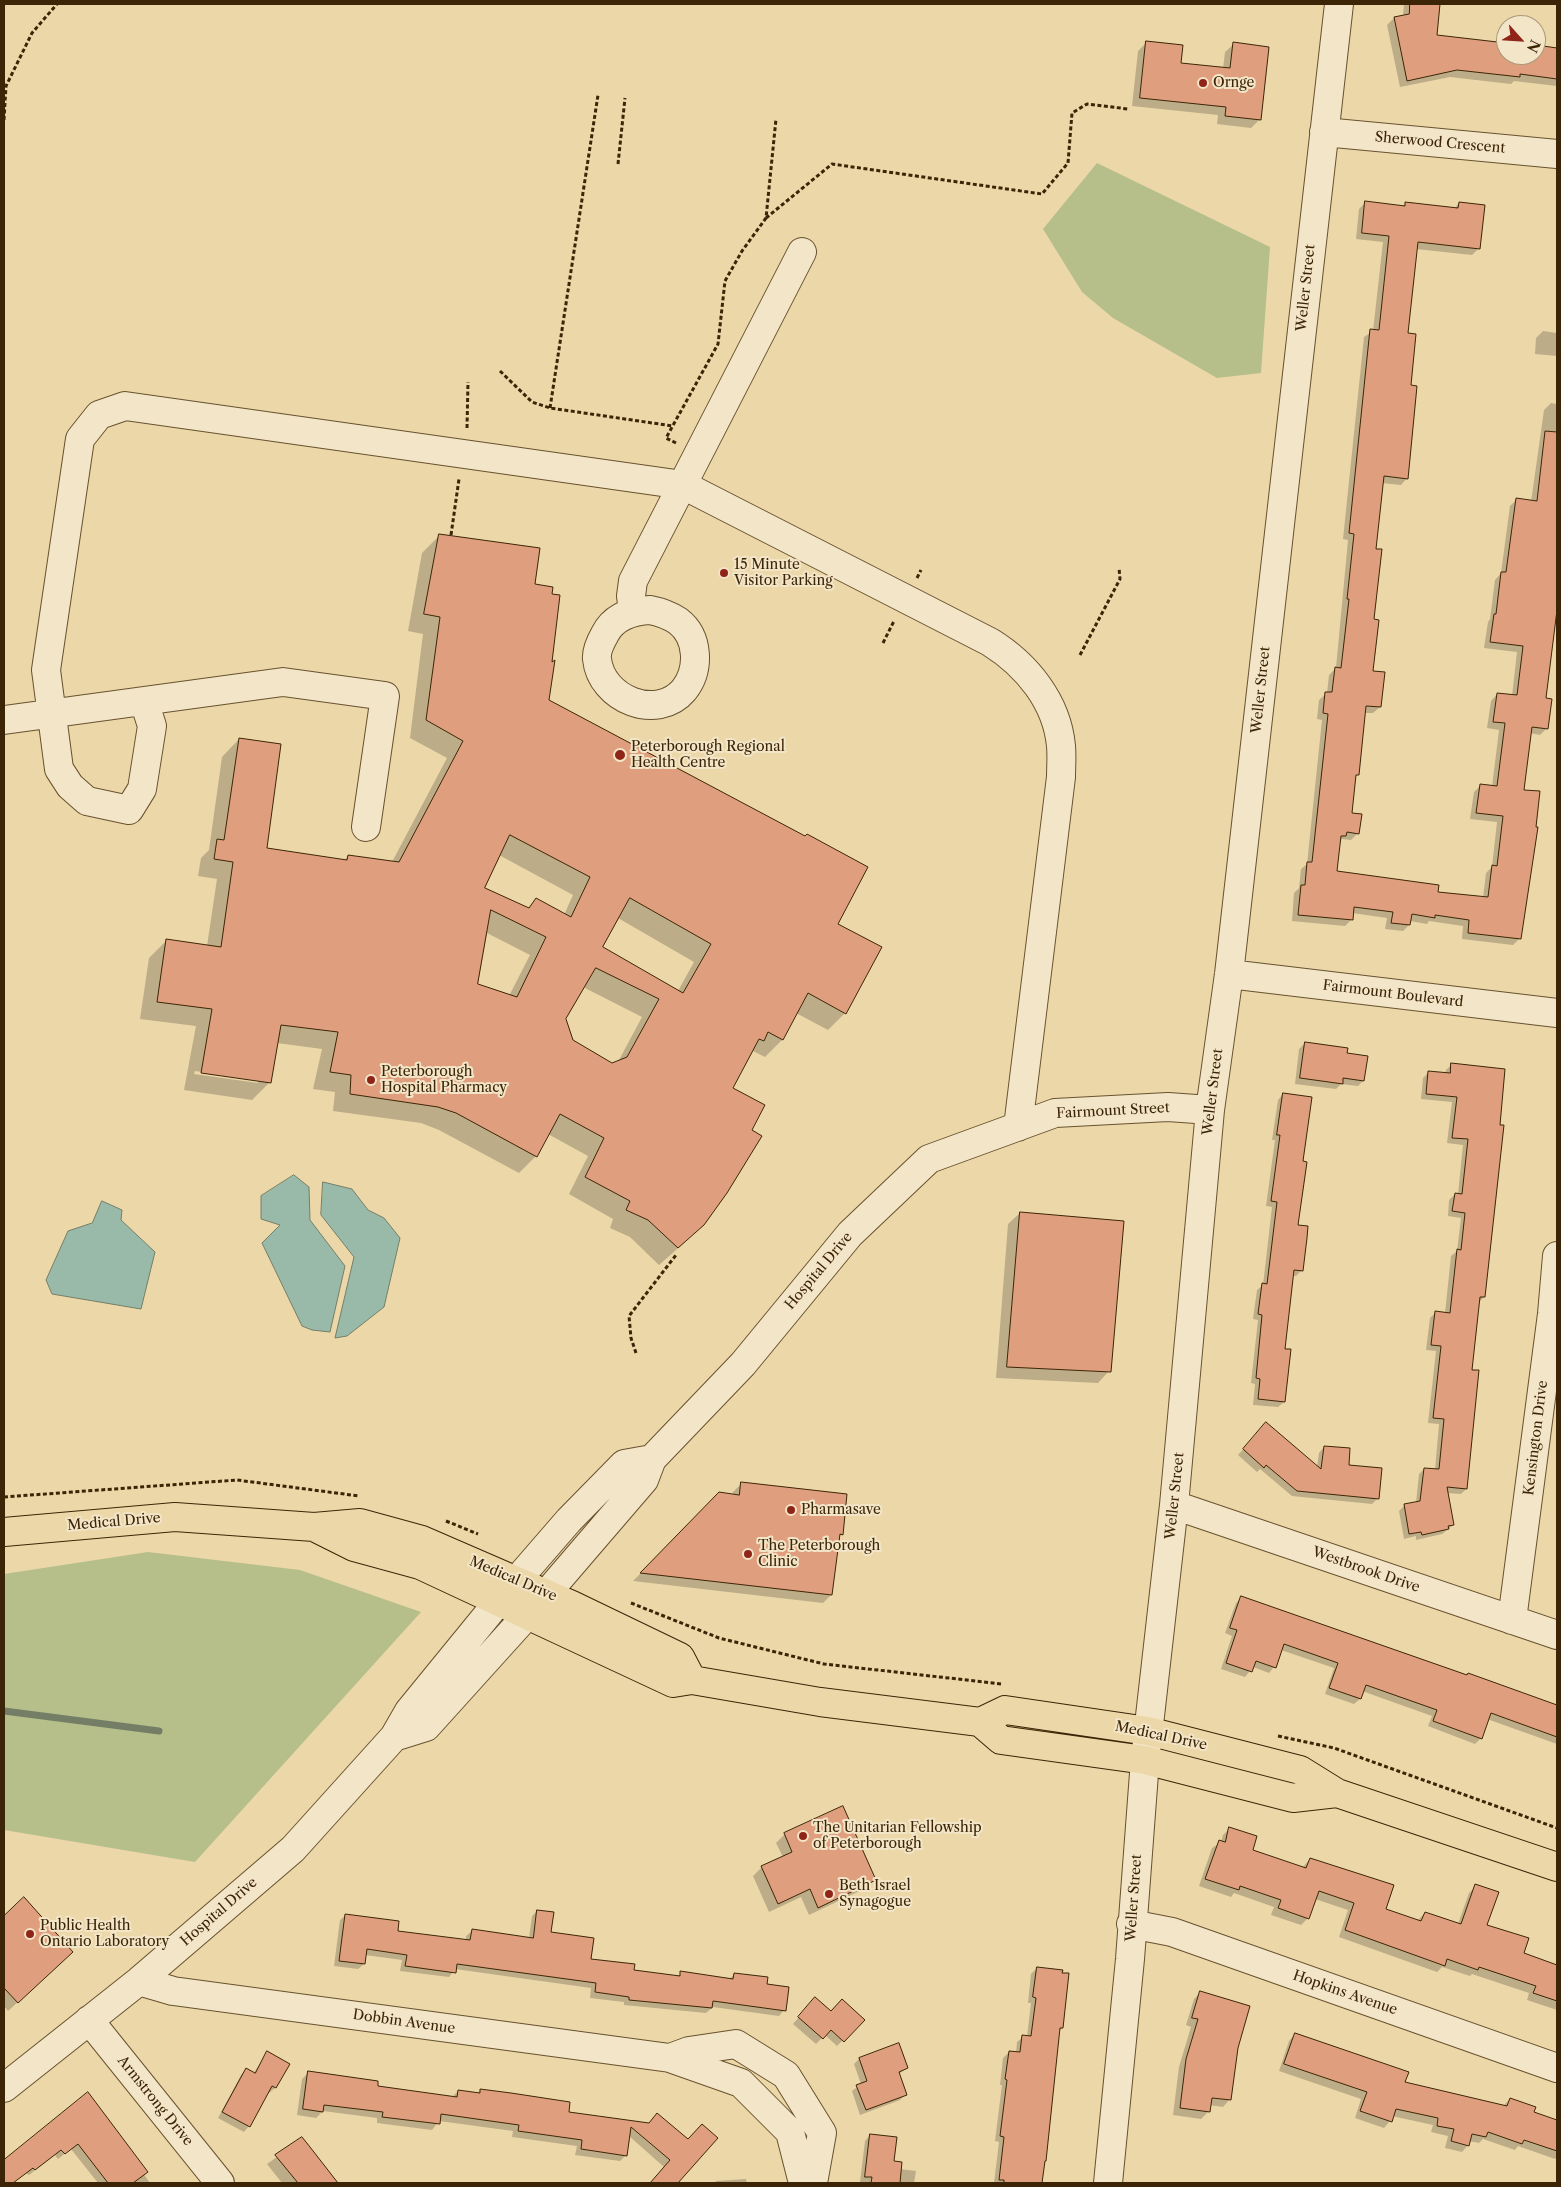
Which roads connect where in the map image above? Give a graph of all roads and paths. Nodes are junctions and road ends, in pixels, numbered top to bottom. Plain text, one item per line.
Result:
1 (57, 4) edge
2 (1339, 4) edge
3 (598, 95) dead end
4 (625, 98) dead end
5 (1128, 109) dead end
6 (776, 119) dead end
7 (4, 120) edge
8 (1324, 132) junction
9 (1557, 154) edge
10 (618, 164) dead end
11 (766, 218) junction
12 (802, 252) dead end
13 (500, 371) dead end
14 (550, 408) junction
15 (673, 426) junction
16 (678, 444) dead end
17 (683, 485) junction
18 (1119, 568) dead end
19 (633, 611) dead end
20 (896, 616) dead end
21 (883, 643) dead end
22 (1080, 655) dead end
23 (144, 701) junction
24 (52, 715) junction
25 (4, 720) edge
26 (366, 827) dead end
27 (1229, 974) junction
28 (1557, 1013) edge
29 (1210, 1110) junction
30 (1018, 1127) junction
31 (676, 1255) dead end
32 (1557, 1256) edge
33 (1554, 1315) edge
34 (636, 1353) dead end
35 (652, 1459) junction
36 (4, 1497) edge
37 (369, 1499) dead end
38 (1174, 1505) junction
39 (443, 1520) dead end
40 (314, 1527) junction
41 (4, 1532) edge
42 (484, 1537) dead end
43 (518, 1580) junction
44 (548, 1593) junction
45 (625, 1600) dead end
46 (498, 1602) junction
47 (526, 1615) junction
48 (1512, 1620) junction
49 (1557, 1635) edge
50 (692, 1680) junction
51 (1007, 1685) dead end
52 (980, 1722) junction
53 (1148, 1731) junction
54 (1275, 1735) dead end
55 (394, 1737) junction
56 (1145, 1760) junction
57 (1337, 1793) junction
58 (1557, 1828) edge
59 (1557, 1867) edge
60 (1131, 1924) junction
61 (139, 1981) junction
62 (89, 2020) junction
63 (670, 2058) junction
64 (1557, 2068) edge
65 (4, 2088) edge
66 (220, 2183) edge
67 (803, 2183) edge
68 (813, 2183) edge
69 (1108, 2183) edge

1 - 7 path
2 - 8 street, Weller Street
3 - 14 path
4 - 10 path
5 - 11 path
6 - 11 path
8 - 9 street, Sherwood Crescent
8 - 27 street, Weller Street
11 - 15 path
12 - 17 street
13 - 14 path
14 - 15 path
15 - 16 path
17 - 19 street
17 - 24 street
17 - 30 street
18 - 22 path
20 - 21 path
23 - 24 street
23 - 24 street
23 - 26 street
24 - 25 street
27 - 28 street, Fairmount Boulevard
27 - 29 street, Weller Street
29 - 30 street, Fairmount Street
29 - 38 street, Weller Street
30 - 35 street, Hospital Drive
31 - 34 path
32 - 33 street, Kensington Drive
33 - 48 street, Kensington Drive
35 - 43 street, Hospital Drive
35 - 44 street, Hospital Drive
36 - 37 path
38 - 48 street, Westbrook Drive
38 - 53 street, Weller Street
39 - 42 path
40 - 41 main road, Medical Drive
40 - 43 main road, Medical Drive
40 - 46 main road, Medical Drive
43 - 44 main road, Medical Drive
43 - 46 street, Hospital Drive
44 - 47 street, Hospital Drive
44 - 50 main road, Medical Drive
45 - 51 path
46 - 47 main road, Medical Drive
46 - 55 street, Hospital Drive
47 - 50 main road, Medical Drive
47 - 55 street, Hospital Drive
48 - 49 street, Westbrook Drive
50 - 52 main road, Medical Drive
52 - 53 main road, Medical Drive
52 - 56 main road, Medical Drive
53 - 56 street, Weller Street
53 - 57 main road, Medical Drive
54 - 58 path
55 - 61 street, Hospital Drive
56 - 57 main road, Medical Drive
56 - 60 street, Weller Street
57 - 59 main road, Medical Drive
60 - 64 street, Hopkins Avenue
60 - 69 street, Weller Street
61 - 62 street, Hospital Drive
61 - 63 street, Dobbin Avenue
62 - 65 street, Hospital Drive
62 - 66 street, Armstrong Drive
63 - 67 street, Dobbin Avenue
63 - 68 street, Dobbin Avenue

